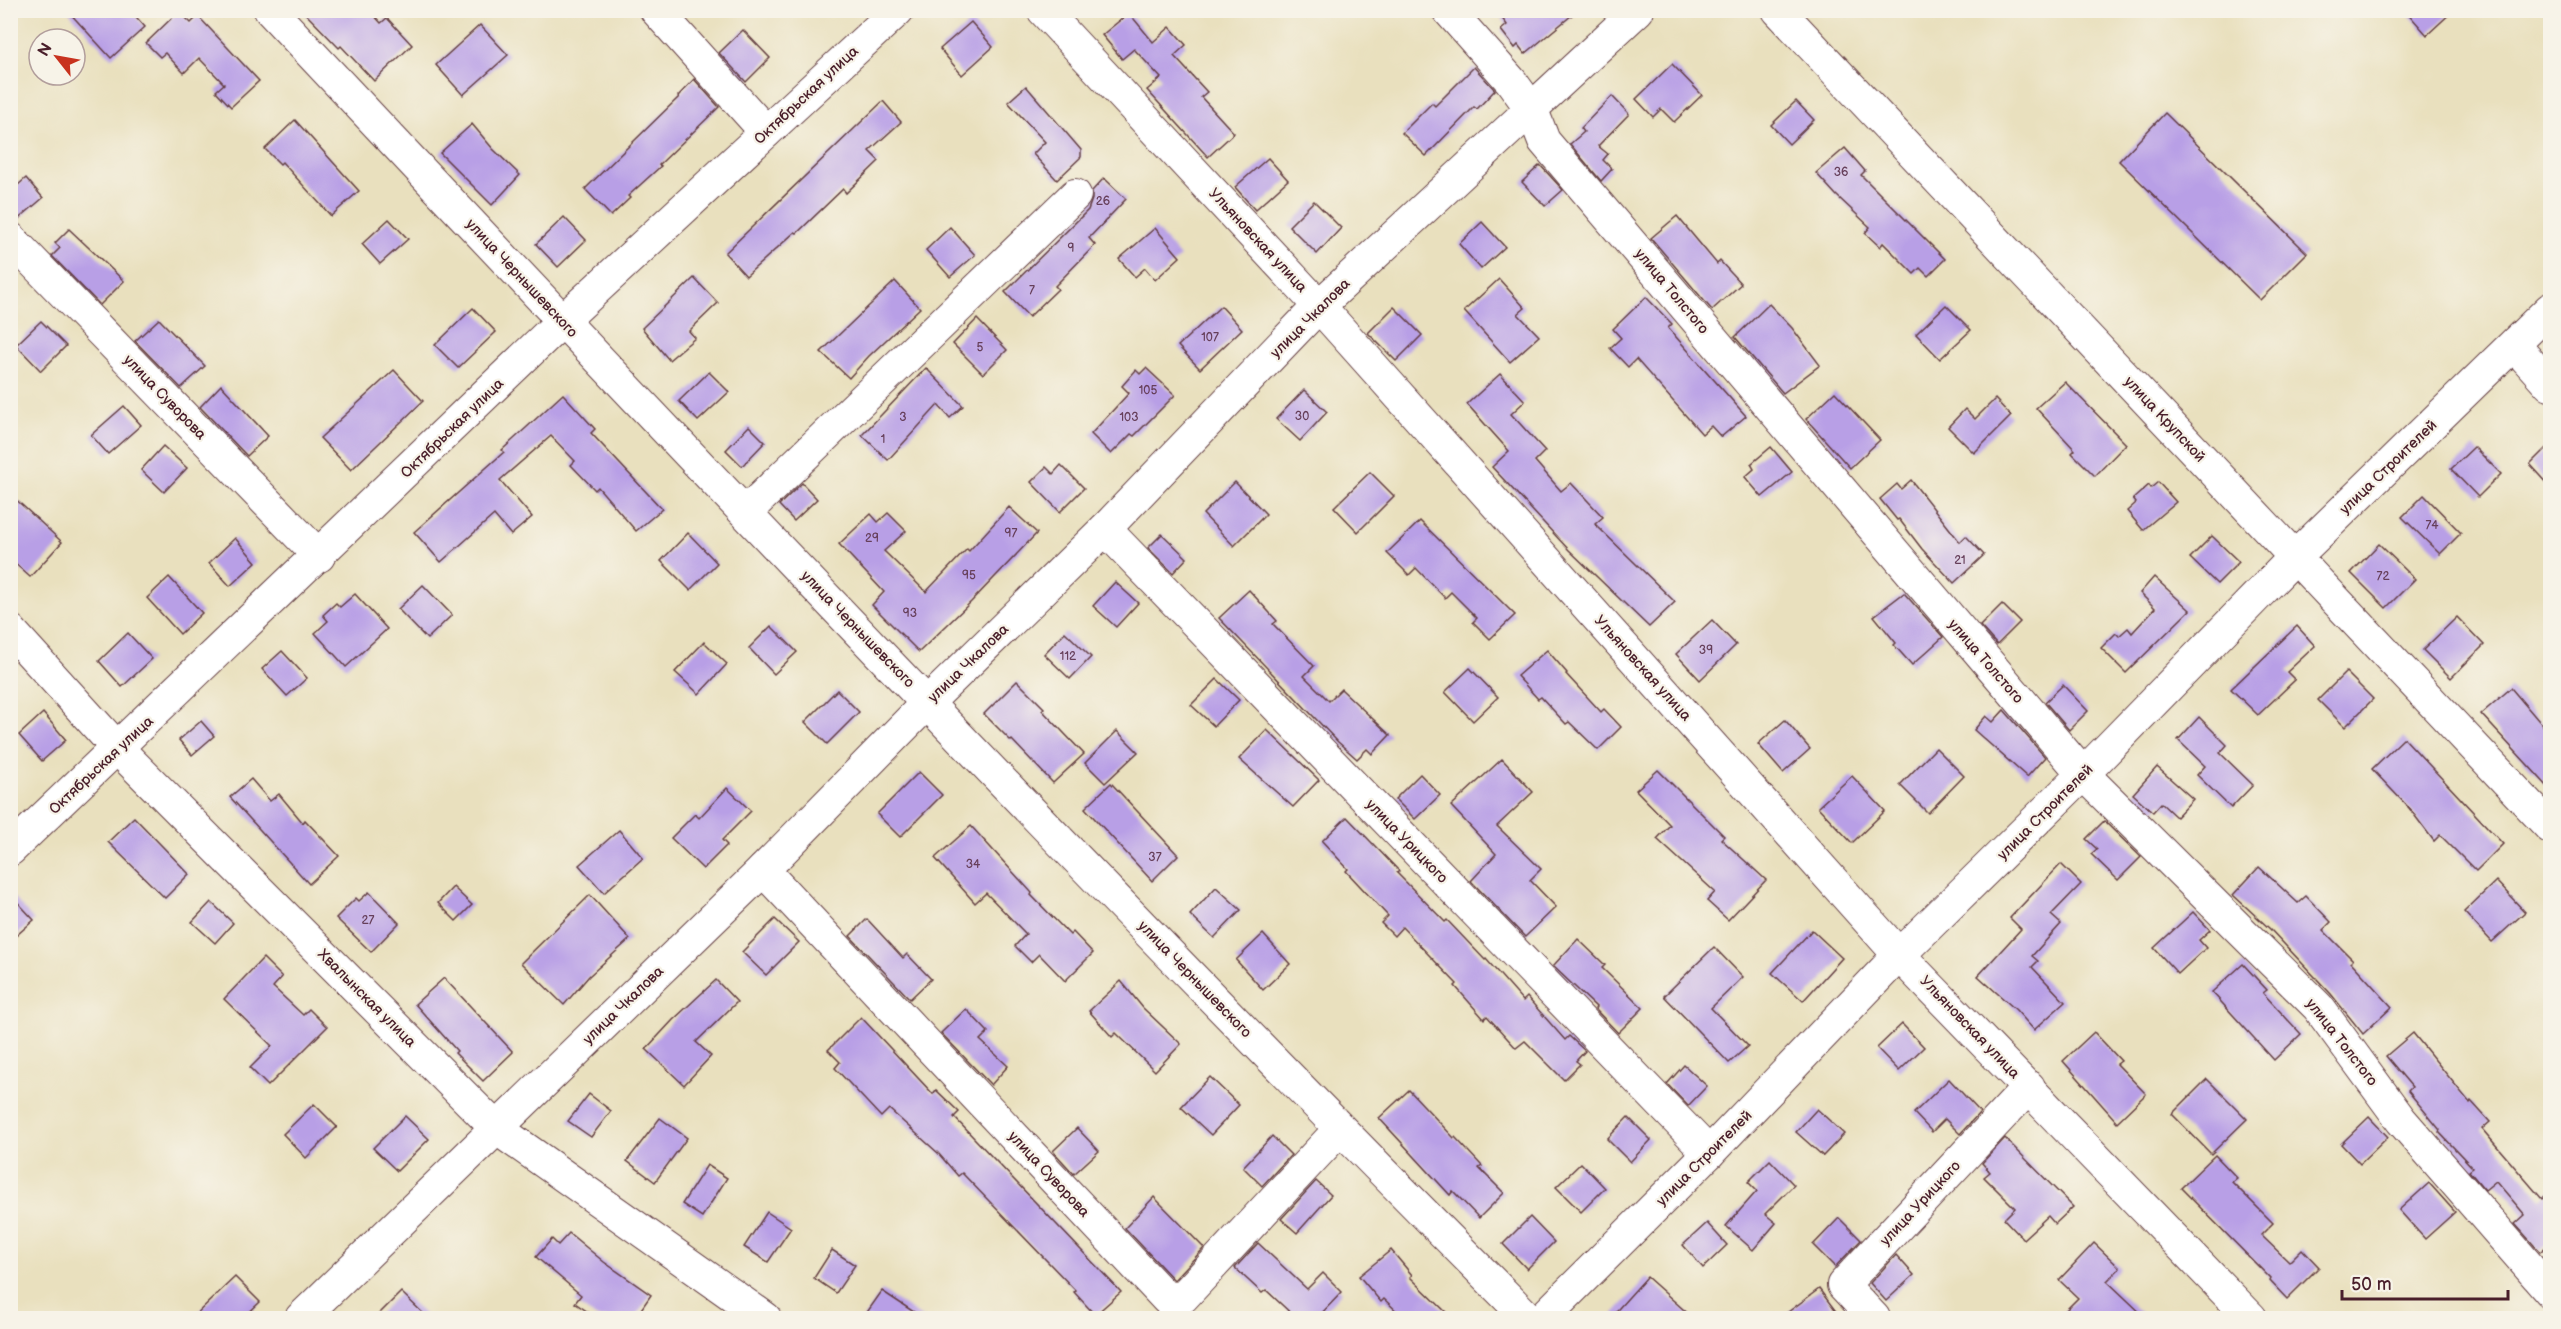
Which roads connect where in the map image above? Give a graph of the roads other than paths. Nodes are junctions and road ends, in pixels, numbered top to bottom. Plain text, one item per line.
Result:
1 (270, 10) edge
2 (656, 10) edge
3 (898, 10) edge
4 (1043, 10) edge
5 (1448, 10) edge
6 (1638, 10) edge
7 (1778, 10) edge
8 (1532, 110) junction
9 (766, 132) junction
10 (1075, 195) dead end
11 (10, 238) edge
12 (1319, 306) junction
13 (2550, 309) edge
14 (562, 321) junction
15 (2514, 345) junction
16 (2550, 385) edge
17 (747, 512) junction
18 (1105, 529) junction
19 (319, 556) junction
20 (2295, 557) junction
21 (10, 630) edge
22 (927, 703) junction
23 (118, 749) junction
24 (2083, 774) junction
25 (2550, 827) edge
26 (10, 850) edge
27 (763, 870) junction
28 (1899, 955) junction
29 (2029, 1087) junction
30 (496, 1128) junction
31 (1340, 1129) junction
32 (1709, 1153) junction
33 (2550, 1291) edge
34 (301, 1318) edge
35 (765, 1318) edge
36 (1528, 1318) edge
37 (1543, 1318) edge
38 (1874, 1318) edge
39 (2251, 1318) edge

1 - 14 street, улица Чернышевского
2 - 9 street
3 - 9 street, Октябрьская улица
4 - 12 street, Ульяновская улица
5 - 8 street, улица Толстого
6 - 8 street, улица Чкалова
7 - 20 street, улица Крупской
8 - 12 street, улица Чкалова
8 - 24 street, улица Толстого
9 - 14 street, Октябрьская улица
10 - 17 street
11 - 19 street, улица Суворова
12 - 18 street, улица Чкалова
12 - 28 street, Ульяновская улица
13 - 15 street, улица Строителей
14 - 17 street, улица Чернышевского
14 - 19 street, Октябрьская улица
15 - 16 street
15 - 20 street, улица Строителей
17 - 22 street, улица Чернышевского
18 - 22 street, улица Чкалова
18 - 32 street, улица Урицкого
19 - 23 street, Октябрьская улица
20 - 24 street, улица Строителей
20 - 25 street, улица Крупской
21 - 23 street, Хвалынская улица
22 - 27 street, улица Чкалова
22 - 31 street, улица Чернышевского
23 - 26 street, Октябрьская улица
23 - 30 street, Хвалынская улица
24 - 28 street, улица Строителей
24 - 33 street, улица Толстого
27 - 30 street, улица Чкалова
27 - 31 street, улица Суворова
28 - 29 street, Ульяновская улица
28 - 32 street, улица Строителей
29 - 38 street, улица Урицкого
29 - 39 street, Ульяновская улица
30 - 34 street, улица Чкалова
30 - 35 street, Хвалынская улица
31 - 36 street, улица Чернышевского
32 - 37 street, улица Строителей

